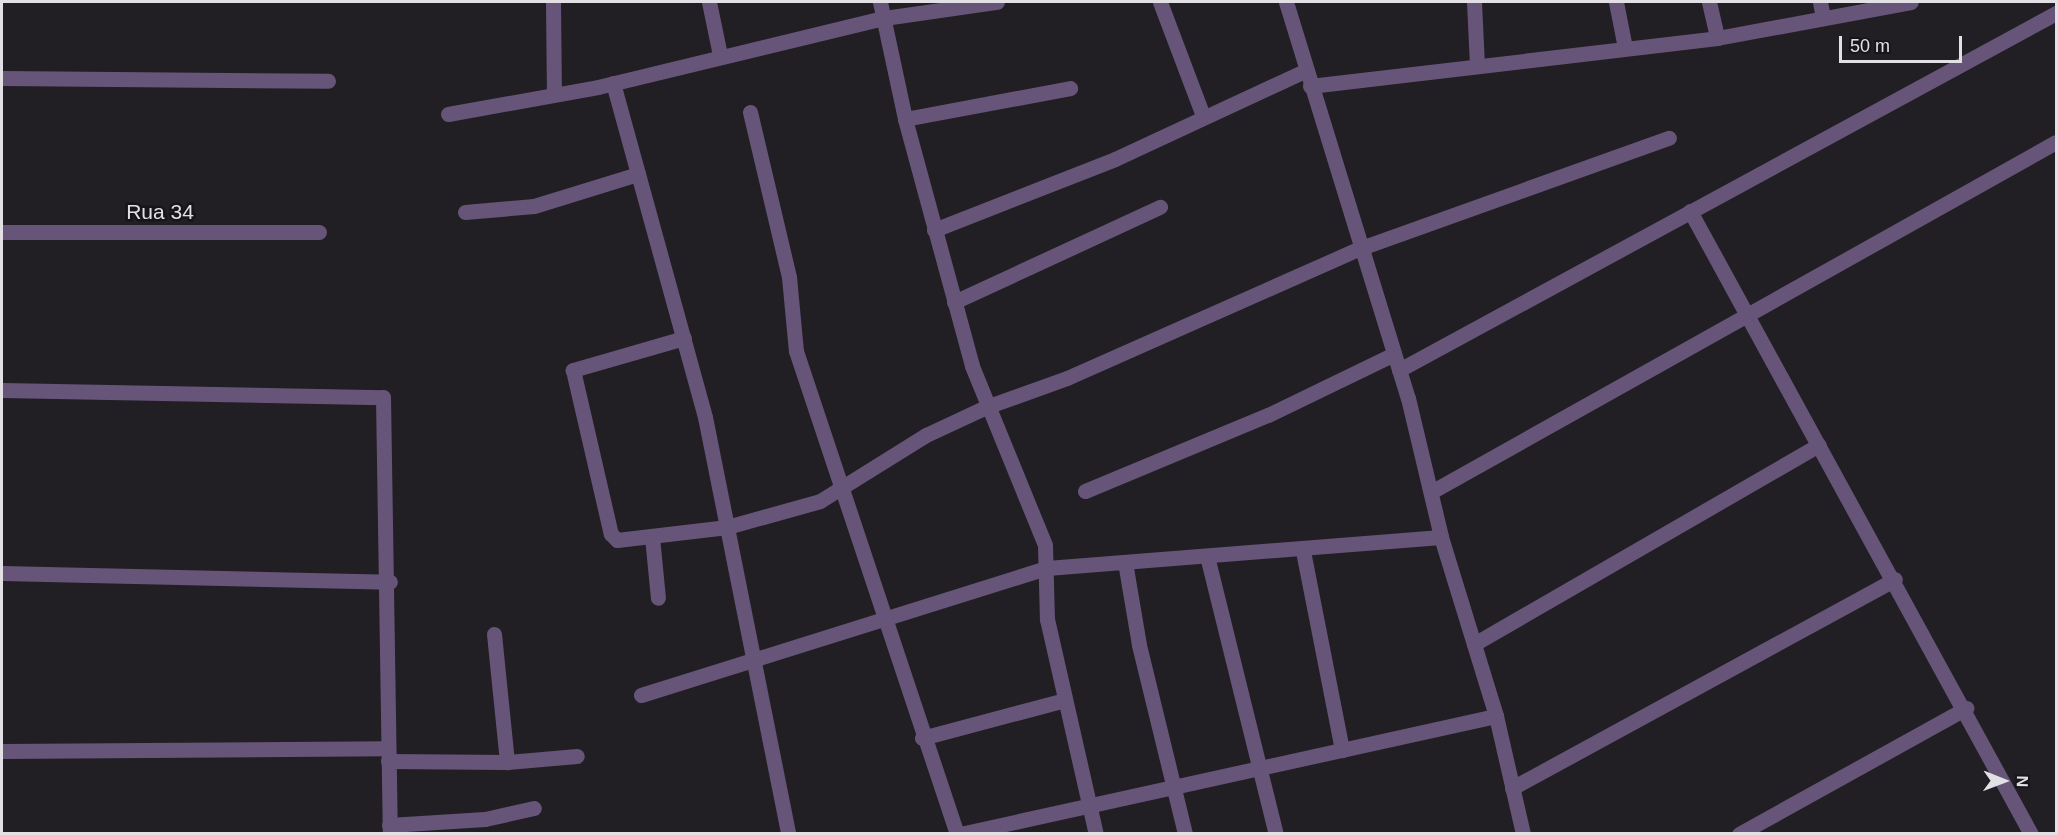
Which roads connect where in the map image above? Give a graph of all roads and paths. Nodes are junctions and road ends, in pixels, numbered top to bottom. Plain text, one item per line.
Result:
1 (553, 2) edge
2 (709, 2) edge
3 (880, 2) edge
4 (997, 2) edge
5 (1160, 2) edge
6 (1286, 2) edge
7 (1474, 2) edge
8 (1616, 2) edge
9 (1709, 2) edge
10 (1820, 2) edge
11 (1911, 2) edge
12 (1866, 5) edge
13 (2056, 13) edge
14 (884, 18) junction
15 (1823, 18) junction
16 (1717, 38) junction
17 (1625, 48) junction
18 (720, 55) junction
19 (1477, 66) junction
20 (2, 78) edge
21 (1307, 79) junction
22 (328, 81) dead end
23 (613, 83) junction
24 (1070, 88) dead end
25 (554, 92) junction
26 (750, 112) dead end
27 (448, 114) dead end
28 (1203, 116) junction
29 (905, 119) junction
30 (1669, 138) dead end
31 (2056, 142) edge
32 (638, 174) junction
33 (1160, 207) dead end
34 (1690, 211) junction
35 (465, 212) dead end
36 (934, 230) junction
37 (2, 232) edge
38 (319, 232) dead end
39 (1361, 248) junction
40 (954, 302) junction
41 (1745, 313) junction
42 (684, 338) junction
43 (1394, 354) junction
44 (1400, 370) junction
45 (2, 390) edge
46 (986, 407) junction
47 (1819, 445) junction
48 (843, 486) junction
49 (1085, 491) dead end
50 (1431, 492) junction
51 (727, 527) junction
52 (652, 537) junction
53 (1441, 537) junction
54 (1303, 550) junction
55 (1207, 556) junction
56 (1125, 562) junction
57 (1047, 568) junction
58 (2, 573) edge
59 (1894, 579) junction
60 (390, 582) junction
61 (658, 598) dead end
62 (883, 620) junction
63 (494, 634) dead end
64 (1474, 644) junction
65 (753, 662) junction
66 (641, 695) dead end
67 (1065, 700) junction
68 (1966, 708) junction
69 (1496, 716) junction
70 (922, 738) junction
71 (1342, 750) junction
72 (2, 751) edge
73 (388, 755) junction
74 (577, 756) dead end
75 (507, 762) junction
76 (1259, 768) junction
77 (1173, 787) junction
78 (1512, 788) junction
79 (1090, 805) junction
80 (534, 808) dead end
81 (389, 829) edge
82 (788, 834) edge
83 (958, 834) edge
84 (1096, 834) edge
85 (1185, 834) edge
86 (1276, 834) edge
87 (1523, 834) edge
88 (1739, 834) edge
89 (2031, 834) edge

1 - 25 street
2 - 18 street
3 - 14 street
4 - 14 street
5 - 28 street
6 - 21 street
7 - 19 street
8 - 17 street
9 - 16 street
10 - 15 street
11 - 12 street
12 - 15 street
13 - 34 street
14 - 18 street
14 - 29 street
15 - 16 street
16 - 17 street
17 - 19 street
18 - 23 street
19 - 21 street
20 - 22 street
21 - 28 street
21 - 39 street
23 - 25 street
23 - 32 street
24 - 29 street
25 - 27 street
26 - 48 street
28 - 36 street
29 - 36 street
30 - 39 street
31 - 41 street
32 - 35 street
32 - 42 street
33 - 40 street
34 - 41 street
34 - 44 street
36 - 40 street
37 - 38 street, Rua 34
39 - 43 street
39 - 46 street
40 - 46 street
41 - 47 street
41 - 50 street
42 - 51 street
42 - 52 street
43 - 44 street
43 - 49 street
44 - 50 street
45 - 60 street
46 - 48 street
46 - 57 street
47 - 59 street
47 - 64 street
48 - 51 street
48 - 62 street
50 - 53 street
51 - 52 street
51 - 65 street
52 - 61 street
53 - 54 street
53 - 64 street
54 - 55 street
54 - 71 street
55 - 56 street
55 - 76 street
56 - 57 street
56 - 77 street
57 - 62 street
57 - 67 street
58 - 60 street
59 - 68 street
59 - 78 street
60 - 73 street
62 - 65 street
62 - 70 street
63 - 75 street
64 - 69 street
65 - 66 street
65 - 82 street
67 - 70 street
67 - 79 street
68 - 88 street
68 - 89 street
69 - 71 street
69 - 78 street
70 - 83 street
71 - 76 street
72 - 73 street
73 - 75 street
73 - 81 street
74 - 75 street
76 - 77 street
76 - 86 street
77 - 79 street
77 - 85 street
78 - 87 street
79 - 83 street
79 - 84 street
80 - 81 street

